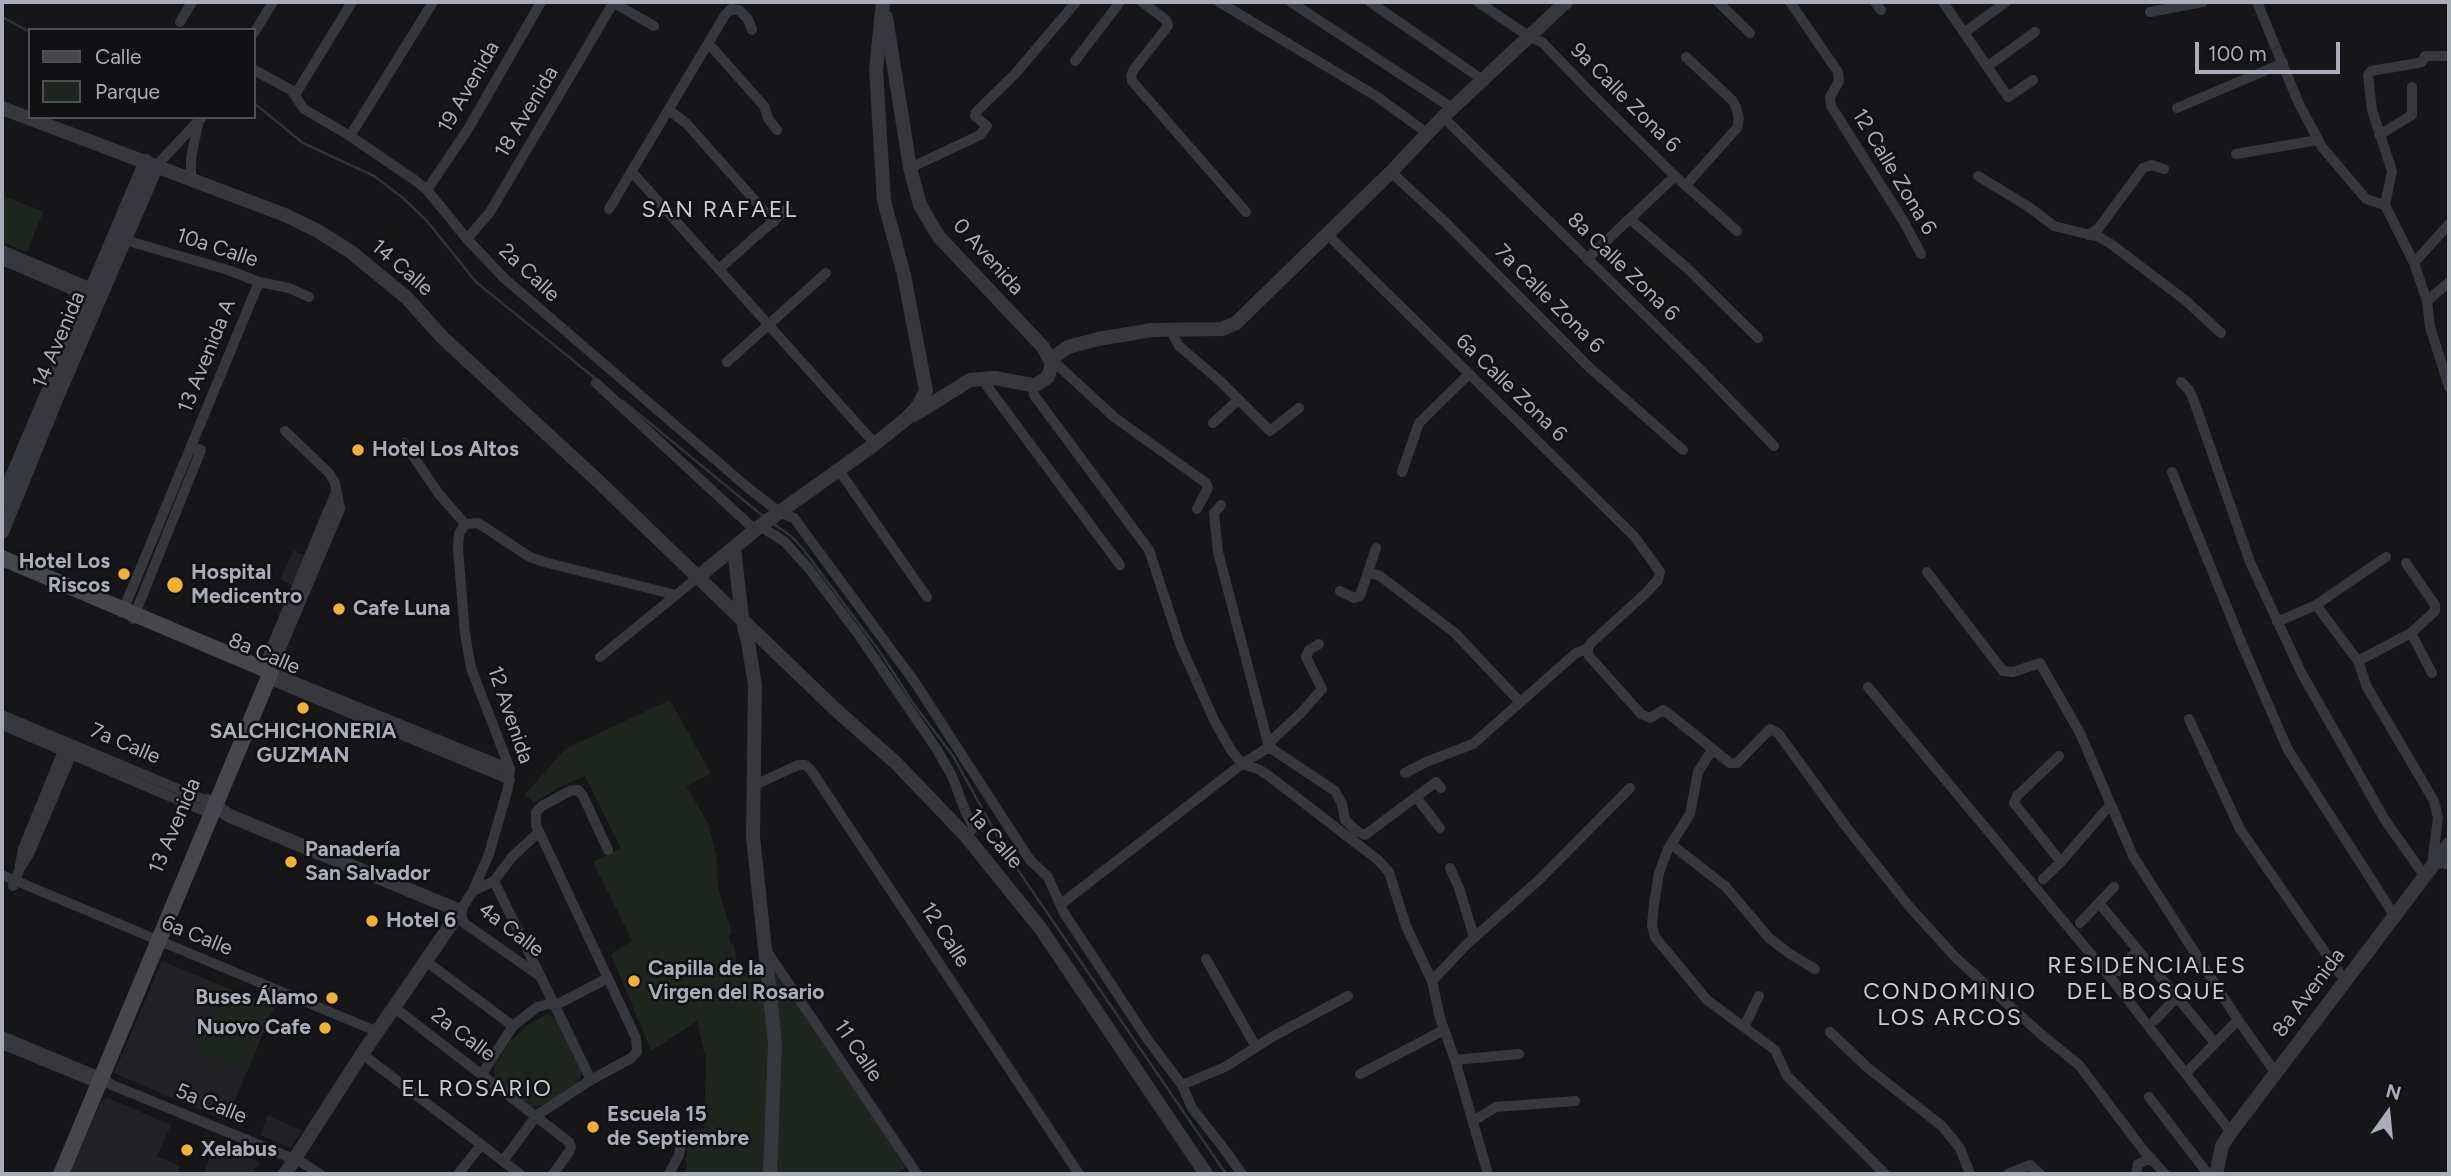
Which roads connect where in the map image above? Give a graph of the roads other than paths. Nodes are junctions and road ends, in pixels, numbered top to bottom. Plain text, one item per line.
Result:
1 (192, 2) edge
2 (272, 2) edge
3 (352, 2) edge
4 (433, 2) edge
5 (541, 2) edge
6 (614, 2) edge
7 (883, 2) edge
8 (1076, 2) edge
9 (1120, 2) edge
10 (1142, 2) edge
11 (1219, 2) edge
12 (1291, 2) edge
13 (1370, 2) edge
14 (1478, 2) edge
15 (1566, 2) edge
16 (1718, 2) edge
17 (1790, 2) edge
18 (1943, 2) edge
19 (2006, 2) edge
20 (2203, 2) edge
21 (2257, 2) edge
22 (2150, 12) dead end
23 (180, 22) dead end
24 (654, 26) dead end
25 (256, 30) edge
26 (752, 30) dead end
27 (1965, 32) junction
28 (2035, 32) dead end
29 (1750, 33) dead end
30 (1530, 37) junction
31 (709, 44) junction
32 (2449, 56) edge
33 (1686, 57) dead end
34 (1075, 61) dead end
35 (2283, 63) junction
36 (1988, 66) junction
37 (256, 71) edge
38 (1483, 80) junction
39 (2033, 80) dead end
40 (2412, 87) dead end
41 (295, 95) junction
42 (2177, 108) dead end
43 (669, 110) junction
44 (1448, 112) junction
45 (3, 113) edge
46 (200, 120) edge
47 (777, 130) dead end
48 (1427, 133) junction
49 (2379, 135) junction
50 (350, 136) junction
51 (2318, 140) junction
52 (2236, 154) dead end
53 (152, 163) junction
54 (911, 168) junction
55 (2164, 169) dead end
56 (632, 172) junction
57 (1391, 172) junction
58 (1675, 176) junction
59 (1978, 176) dead end
60 (191, 178) junction
61 (1686, 185) junction
62 (427, 190) junction
63 (2385, 205) junction
64 (609, 209) dead end
65 (787, 209) dead end
66 (1246, 212) dead end
67 (1630, 219) junction
68 (774, 222) junction
69 (2449, 224) edge
70 (1737, 231) dead end
71 (1327, 234) junction
72 (2088, 235) junction
73 (120, 238) junction
74 (467, 239) junction
75 (2, 250) edge
76 (1921, 254) dead end
77 (2, 260) edge
78 (1587, 260) junction
79 (2414, 263) junction
80 (719, 270) junction
81 (826, 273) dead end
82 (259, 282) junction
83 (2449, 282) edge
84 (95, 295) junction
85 (309, 297) dead end
86 (2427, 301) junction
87 (768, 324) junction
88 (1170, 329) junction
89 (2221, 334) dead end
90 (1758, 338) dead end
91 (1051, 359) junction
92 (727, 362) dead end
93 (1469, 374) junction
94 (981, 378) junction
95 (2181, 382) dead end
96 (596, 383) dead end
97 (1031, 385) junction
98 (2449, 385) edge
99 (1238, 400) junction
100 (1298, 408) dead end
101 (907, 418) junction
102 (1213, 423) dead end
103 (285, 431) dead end
104 (404, 443) dead end
105 (876, 444) junction
106 (1774, 446) dead end
107 (1683, 450) dead end
108 (838, 468) junction
109 (1402, 472) dead end
110 (2172, 472) dead end
111 (336, 492) junction
112 (2, 500) edge
113 (1220, 506) dead end
114 (1197, 509) dead end
115 (778, 513) junction
116 (465, 524) junction
117 (759, 527) junction
118 (2, 532) edge
119 (734, 548) junction
120 (1376, 548) dead end
121 (2386, 557) dead end
122 (2, 558) edge
123 (2406, 563) dead end
124 (1120, 565) dead end
125 (2, 567) edge
126 (1368, 572) junction
127 (1927, 572) dead end
128 (698, 577) junction
129 (1340, 591) dead end
130 (676, 595) junction
131 (927, 597) dead end
132 (2316, 605) junction
133 (128, 615) junction
134 (741, 618) junction
135 (2277, 622) junction
136 (2411, 633) junction
137 (1320, 644) dead end
138 (1587, 649) junction
139 (600, 657) dead end
140 (2358, 661) junction
141 (266, 673) junction
142 (2432, 673) dead end
143 (1867, 687) dead end
144 (1520, 702) junction
145 (2, 715) edge
146 (2189, 719) dead end
147 (2, 725) edge
148 (1269, 747) junction
149 (69, 748) junction
150 (1713, 750) junction
151 (2059, 756) dead end
152 (1242, 764) junction
153 (1405, 773) dead end
154 (510, 775) junction
155 (755, 785) junction
156 (1441, 788) dead end
157 (1630, 788) dead end
158 (1416, 797) junction
159 (2110, 805) junction
160 (209, 808) junction
161 (1440, 828) dead end
162 (539, 832) junction
163 (966, 835) junction
164 (1671, 844) junction
165 (2449, 844) edge
166 (608, 850) dead end
167 (2061, 862) junction
168 (2449, 865) edge
169 (1450, 868) dead end
170 (2428, 870) junction
171 (2, 875) edge
172 (2043, 879) dead end
173 (2, 881) edge
174 (494, 881) junction
175 (14, 883) junction
176 (2114, 887) dead end
177 (473, 891) junction
178 (2099, 903) junction
179 (1061, 904) junction
180 (460, 911) junction
181 (2393, 915) junction
182 (2080, 923) dead end
183 (1474, 937) junction
184 (154, 941) junction
185 (766, 950) junction
186 (2138, 950) junction
187 (1206, 959) dead end
188 (426, 962) junction
189 (1815, 969) dead end
190 (2118, 971) dead end
191 (541, 977) junction
192 (608, 978) junction
193 (1432, 981) junction
194 (2345, 981) junction
195 (1348, 996) dead end
196 (1759, 996) dead end
197 (2177, 997) junction
198 (556, 1005) junction
199 (395, 1008) junction
200 (2155, 1020) dead end
201 (2238, 1020) junction
202 (513, 1027) junction
203 (1744, 1027) junction
204 (1444, 1030) junction
205 (1830, 1032) dead end
206 (376, 1035) junction
207 (2, 1036) edge
208 (2215, 1043) junction
209 (2, 1044) edge
210 (1256, 1047) junction
211 (362, 1054) junction
212 (1519, 1054) dead end
213 (1455, 1060) junction
214 (2275, 1072) junction
215 (2186, 1073) junction
216 (482, 1074) junction
217 (1360, 1074) dead end
218 (591, 1080) junction
219 (100, 1081) junction
220 (1182, 1085) junction
221 (2149, 1097) dead end
222 (1574, 1101) dead end
223 (537, 1115) junction
224 (1473, 1121) junction
225 (2231, 1132) junction
226 (682, 1140) dead end
227 (481, 1145) junction
228 (2151, 1158) junction
229 (294, 1159) junction
230 (503, 1161) junction
231 (51, 1174) edge
232 (61, 1174) edge
233 (285, 1174) edge
234 (320, 1174) edge
235 (458, 1174) edge
236 (520, 1174) edge
237 (553, 1174) edge
238 (669, 1174) edge
239 (770, 1174) edge
240 (917, 1174) edge
241 (1079, 1174) edge
242 (1206, 1174) edge
243 (1241, 1174) edge
244 (1488, 1174) edge
245 (1885, 1174) edge
246 (1970, 1174) edge
247 (2008, 1174) edge
248 (2039, 1174) edge
249 (2136, 1174) edge
250 (2165, 1174) edge
251 (2208, 1174) edge
252 (2216, 1174) edge

1 - 23 street
2 - 25 street
3 - 41 street
4 - 50 street
5 - 62 street, 19 Avenida
6 - 24 street
6 - 74 street, 18 Avenida
7 - 54 street, 0 Avenida
7 - 101 street, 0 Avenida
8 - 54 street
9 - 34 street
10 - 66 street
11 - 48 street
12 - 44 street, 8a Calle Zona 6
13 - 38 street
14 - 30 street, 9a Calle Zona 6
15 - 30 street
16 - 29 street
17 - 76 street, 12 Calle Zona 6
18 - 27 street
19 - 27 street
20 - 22 street
21 - 35 street
26 - 31 street
27 - 36 street
28 - 36 street
30 - 38 street
30 - 58 street, 9a Calle Zona 6
31 - 43 street
31 - 47 street
32 - 49 street
33 - 61 street
35 - 42 street
35 - 51 street
36 - 39 street
37 - 41 street, 2a Calle
38 - 44 street
40 - 49 street
41 - 50 street, 2a Calle
43 - 56 street
43 - 68 street
44 - 48 street
44 - 78 street, 8a Calle Zona 6
45 - 53 street, 14 Calle
46 - 53 street
46 - 60 street
48 - 57 street
49 - 63 street
50 - 62 street, 2a Calle
51 - 52 street
51 - 63 street
53 - 60 street, 14 Calle
53 - 73 street, 14 Avenida
54 - 91 street, 0 Avenida
55 - 72 street
56 - 64 street
56 - 80 street
57 - 71 street
57 - 107 street, 7a Calle Zona 6
58 - 61 street, 9a Calle Zona 6
58 - 67 street
59 - 72 street
60 - 128 street, 14 Calle
61 - 70 street, 9a Calle Zona 6
62 - 74 street, 2a Calle
63 - 79 street
65 - 68 street
67 - 78 street
67 - 90 street
68 - 80 street
69 - 79 street
71 - 88 street
71 - 93 street, 6a Calle Zona 6
72 - 89 street
73 - 82 street, 10a Calle
73 - 84 street, 14 Avenida
74 - 115 street, 2a Calle
75 - 84 street
77 - 84 street
78 - 106 street, 8a Calle Zona 6
79 - 86 street
80 - 87 street
81 - 87 street
82 - 85 street, 10a Calle
82 - 133 street, 13 Avenida A
83 - 86 street
84 - 112 street, 14 Avenida
84 - 118 street, 14 Avenida
86 - 98 street
87 - 92 street
87 - 105 street
88 - 91 street
88 - 99 street
91 - 97 street
91 - 114 street
93 - 109 street
93 - 138 street, 6a Calle Zona 6
94 - 97 street, 0 Avenida
94 - 101 street, 0 Avenida
94 - 124 street
95 - 135 street
96 - 117 street
97 - 152 street
99 - 100 street
99 - 102 street
101 - 105 street, 0 Avenida
103 - 111 street
104 - 116 street
105 - 108 street, 0 Avenida
108 - 115 street, 0 Avenida
108 - 131 street
110 - 181 street
111 - 141 street, 13 Avenida
111 - 141 street, 13 Avenida
113 - 148 street
115 - 117 street
115 - 179 street, 2a Calle
116 - 130 street
116 - 154 street, 12 Avenida
117 - 119 street
117 - 163 street
119 - 128 street
119 - 134 street
120 - 126 street
121 - 132 street
122 - 133 main road, 8a Calle
123 - 136 street
125 - 133 main road, 8a Calle
126 - 129 street
126 - 144 street
127 - 159 street
128 - 130 street
128 - 134 street, 1a Calle
130 - 139 street
132 - 135 street
132 - 140 street
133 - 141 main road, 8a Calle
134 - 155 street
134 - 163 street, 1a Calle
135 - 170 street
136 - 140 street
136 - 142 street
137 - 148 street
138 - 144 street
138 - 150 street
140 - 170 street
141 - 154 street, 8a Calle
141 - 160 main road, 13 Avenida
143 - 215 street
144 - 153 street
145 - 149 street, 7a Calle
146 - 194 street
147 - 149 street, 7a Calle
148 - 152 street
148 - 158 street
149 - 160 street, 7a Calle
149 - 175 street
150 - 164 street
150 - 228 street
151 - 167 street
152 - 179 street
152 - 193 street
154 - 177 street, 12 Avenida
155 - 185 street
155 - 241 street, 12 Calle
156 - 158 street
157 - 183 street
158 - 161 street
159 - 167 street
159 - 201 street
160 - 180 street, 7a Calle
160 - 184 main road, 13 Avenida
162 - 166 street
162 - 174 street
162 - 192 street
163 - 242 street, 1a Calle
164 - 189 street
164 - 203 street
165 - 170 street, 8a Avenida
167 - 172 street
168 - 170 street
169 - 183 street
170 - 181 street, 8a Avenida
171 - 175 street, 6a Calle
173 - 175 street, 6a Calle
174 - 177 street
174 - 191 street
175 - 184 street, 6a Calle
176 - 178 street
177 - 180 street, 12 Avenida
178 - 182 street
178 - 186 street
179 - 220 street, 2a Calle
180 - 188 street, 12 Avenida
180 - 191 street, 4a Calle
181 - 194 street, 8a Avenida
183 - 193 street
184 - 206 street, 6a Calle
184 - 219 main road, 13 Avenida
185 - 239 street
185 - 240 street, 11 Calle
186 - 190 street
186 - 197 street
187 - 210 street
188 - 199 street, 12 Avenida
188 - 202 street
191 - 198 street
192 - 198 street
192 - 218 street
193 - 204 street
194 - 214 street, 8a Avenida
195 - 210 street
196 - 203 street
197 - 200 street
197 - 208 street
198 - 202 street
198 - 218 street
199 - 206 street, 12 Avenida
199 - 216 street, 2a Calle
201 - 208 street
201 - 214 street
202 - 216 street
203 - 245 street
204 - 213 street
204 - 217 street
205 - 246 street
206 - 211 street, 12 Avenida
207 - 219 street, 5a Calle
208 - 215 street
209 - 219 street, 5a Calle
210 - 220 street
211 - 227 street
211 - 229 street, 12 Avenida
212 - 213 street
213 - 224 street
214 - 225 street, 8a Avenida
215 - 225 street
216 - 223 street, 2a Calle
218 - 223 street
219 - 229 street, 5a Calle
219 - 231 main road, 13 Avenida
219 - 232 main road, 13 Avenida
220 - 243 street, 2a Calle
221 - 251 street
222 - 224 street
223 - 230 street
223 - 237 street, 2a Calle
224 - 244 street
225 - 252 street, 8a Avenida
226 - 238 street
227 - 230 street
227 - 235 street
228 - 249 street
228 - 250 street
229 - 233 street, 12 Avenida
229 - 234 street, 5a Calle
230 - 236 street
247 - 248 street

